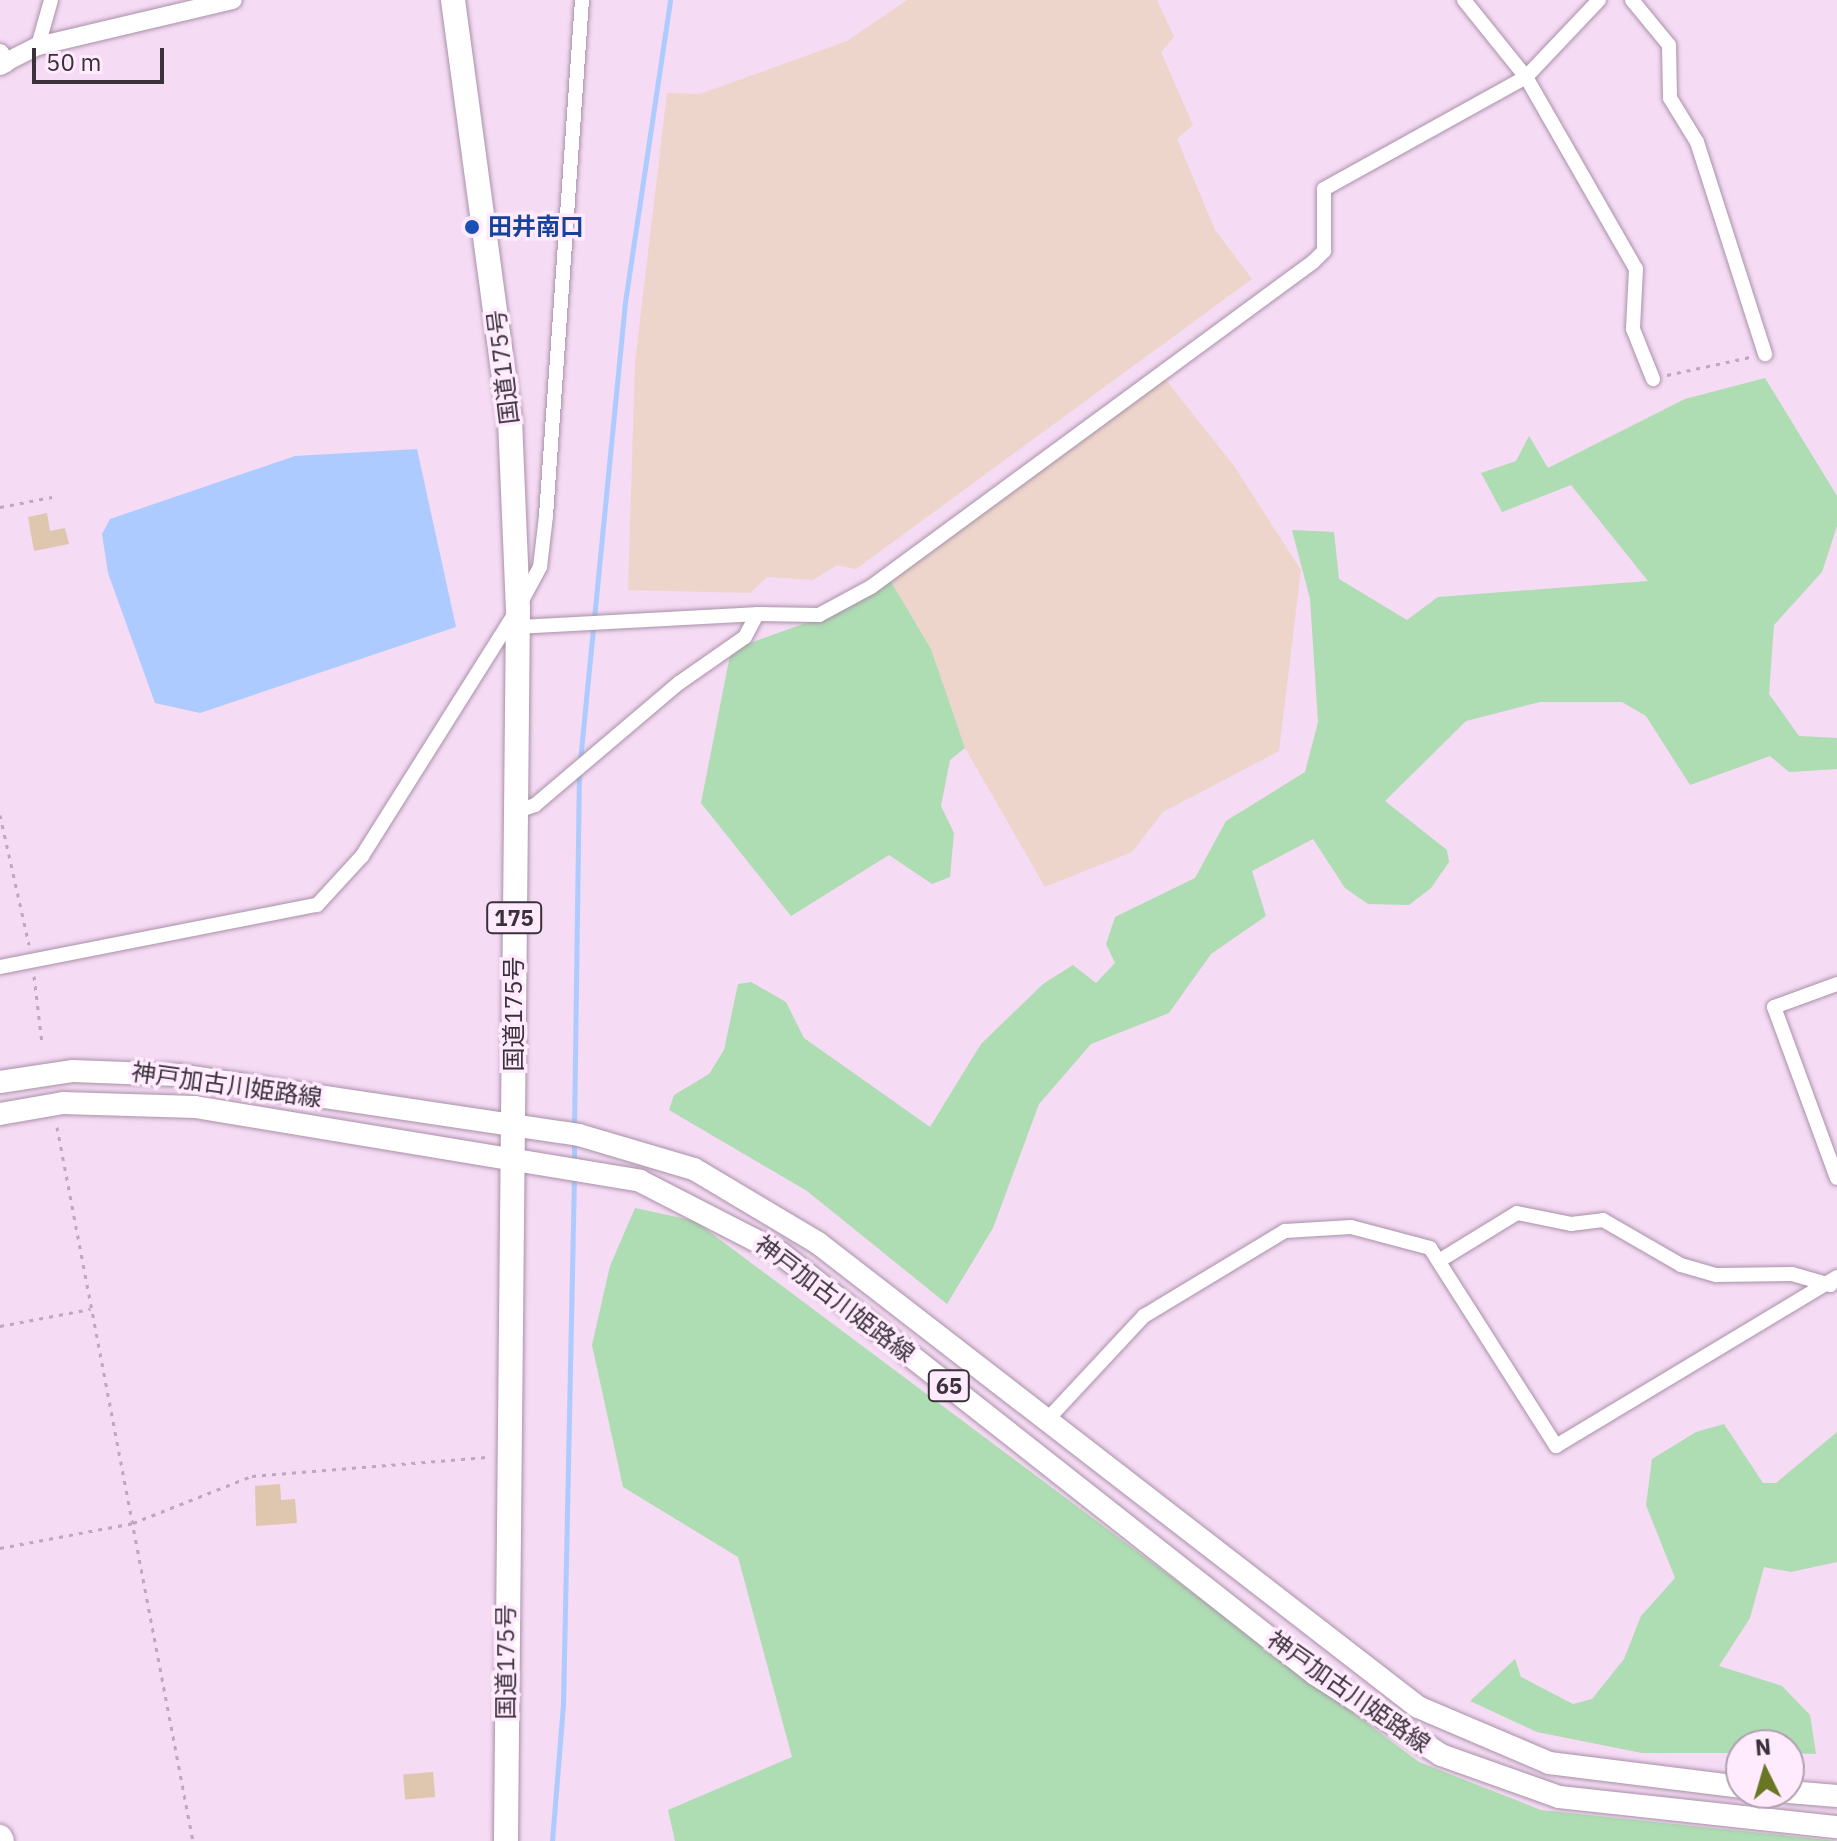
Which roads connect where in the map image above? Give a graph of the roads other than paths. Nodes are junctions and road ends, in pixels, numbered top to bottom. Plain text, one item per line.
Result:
1 (51, 0) edge
2 (233, 0) edge
3 (453, 0) edge
4 (582, 0) edge
5 (1464, 0) edge
6 (1599, 0) edge
7 (1632, 0) edge
8 (38, 46) junction
9 (2, 60) edge
10 (1526, 77) junction
11 (1765, 354) road end
12 (1653, 379) road end
13 (757, 614) junction
14 (518, 617) junction
15 (514, 812) junction
16 (0, 967) edge
17 (1837, 984) edge
18 (0, 1082) edge
19 (0, 1114) edge
20 (513, 1127) junction
21 (513, 1158) junction
22 (1837, 1178) edge
23 (1442, 1259) junction
24 (1833, 1281) edge
25 (1046, 1421) junction
26 (1725, 1785) edge
27 (1805, 1793) edge
28 (1837, 1796) edge
29 (1837, 1827) edge
30 (506, 1841) edge

1 - 8 street
2 - 8 street
3 - 14 highway, 国道175号 / 175
4 - 14 street
5 - 10 street
6 - 10 street
7 - 11 street
8 - 9 street
10 - 12 street
10 - 13 street
13 - 14 street
13 - 15 street
14 - 15 highway, 国道175号 / 175
14 - 16 street
15 - 20 highway, 国道175号 / 175
17 - 22 street
18 - 20 main road, 神戸加古川姫路線 / 65
19 - 21 main road, 神戸加古川姫路線 / 65
20 - 21 highway, 国道175号 / 175
20 - 25 main road, 神戸加古川姫路線 / 65
21 - 29 main road, 神戸加古川姫路線 / 65
21 - 30 highway, 国道175号 / 175
23 - 24 street
23 - 24 street
23 - 25 street
25 - 26 main road, 神戸加古川姫路線 / 65
27 - 28 main road

